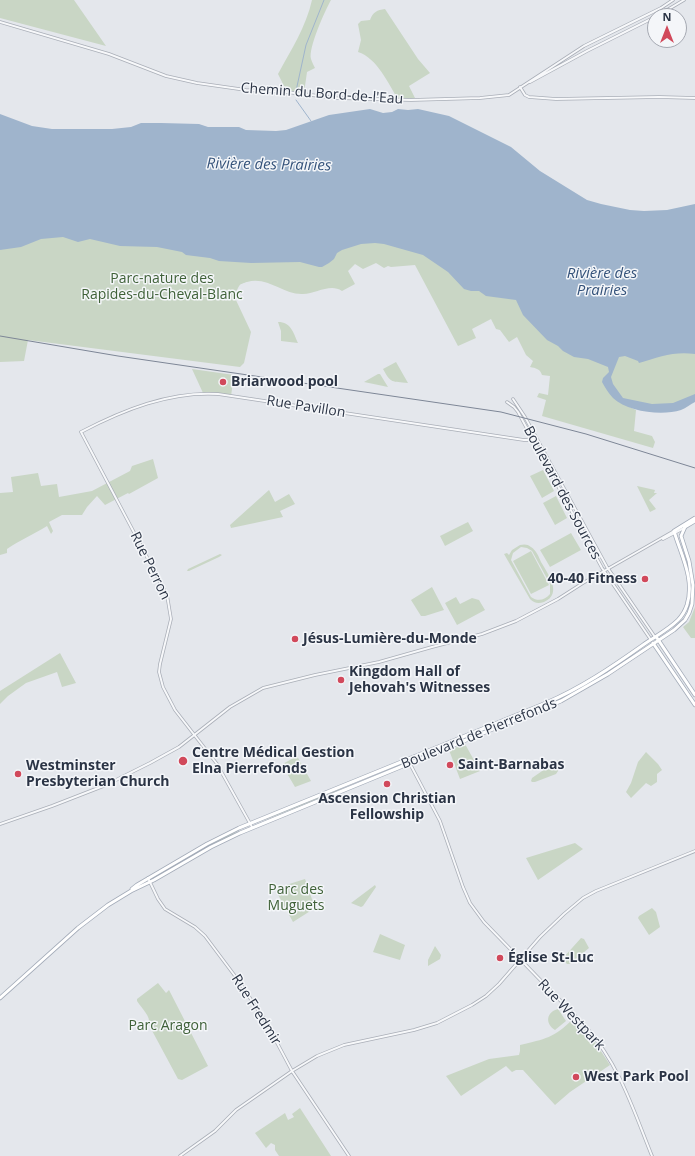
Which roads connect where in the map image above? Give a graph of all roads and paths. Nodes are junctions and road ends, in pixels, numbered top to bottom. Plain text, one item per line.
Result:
1 (673, 0) edge
2 (684, 0) edge
3 (671, 8) edge
4 (647, 21) edge
5 (0, 22) edge
6 (520, 87) junction
7 (695, 98) edge
8 (513, 399) dead end
9 (507, 402) dead end
10 (81, 432) joint
11 (536, 438) junction
12 (532, 440) junction
13 (695, 520) edge
14 (685, 527) junction
15 (674, 532) junction
16 (609, 569) junction
17 (604, 571) junction
18 (657, 638) junction
19 (652, 642) junction
20 (695, 695) edge
21 (695, 705) edge
22 (195, 735) junction
23 (408, 761) junction
24 (0, 824) edge
25 (250, 824) junction
26 (252, 827) junction
27 (695, 851) edge
28 (149, 880) junction
29 (520, 960) junction
30 (0, 998) edge
31 (292, 1071) junction
32 (180, 1156) edge
33 (349, 1156) edge
34 (652, 1156) edge

1 - 6 street
2 - 3 street
4 - 6 street
5 - 6 street, Chemin du Bord-de-l'Eau
6 - 7 street
8 - 11 street, Boulevard des Sources
9 - 12 street, Boulevard des Sources
10 - 12 street, Rue Pavillon
10 - 22 street, Rue Perron
11 - 12 street
11 - 16 street, Boulevard des Sources
12 - 17 street, Boulevard des Sources
13 - 14 main road
13 - 15 main road
14 - 15 street
14 - 18 main road, Boulevard de Pierrefonds
15 - 16 street
15 - 18 main road, Boulevard de Pierrefonds
16 - 17 street
16 - 18 street, Boulevard des Sources
17 - 19 street, Boulevard des Sources
17 - 22 street
18 - 19 main road, Boulevard de Pierrefonds
18 - 20 main road, Boulevard des Sources
19 - 21 main road, Boulevard des Sources
19 - 23 main road, Boulevard de Pierrefonds
22 - 24 street
22 - 25 street, Rue Perron
23 - 25 main road, Boulevard de Pierrefonds
23 - 26 main road, Boulevard de Pierrefonds
23 - 29 street, Rue Westpark
25 - 26 street, Rue Perron
25 - 28 main road, Boulevard de Pierrefonds
26 - 28 main road, Boulevard de Pierrefonds
27 - 29 street
28 - 30 main road, Boulevard de Pierrefonds
28 - 31 street, Rue Fredmir
29 - 31 street
29 - 34 street, Rue Westpark
31 - 32 street
31 - 33 street, Rue Fredmir

